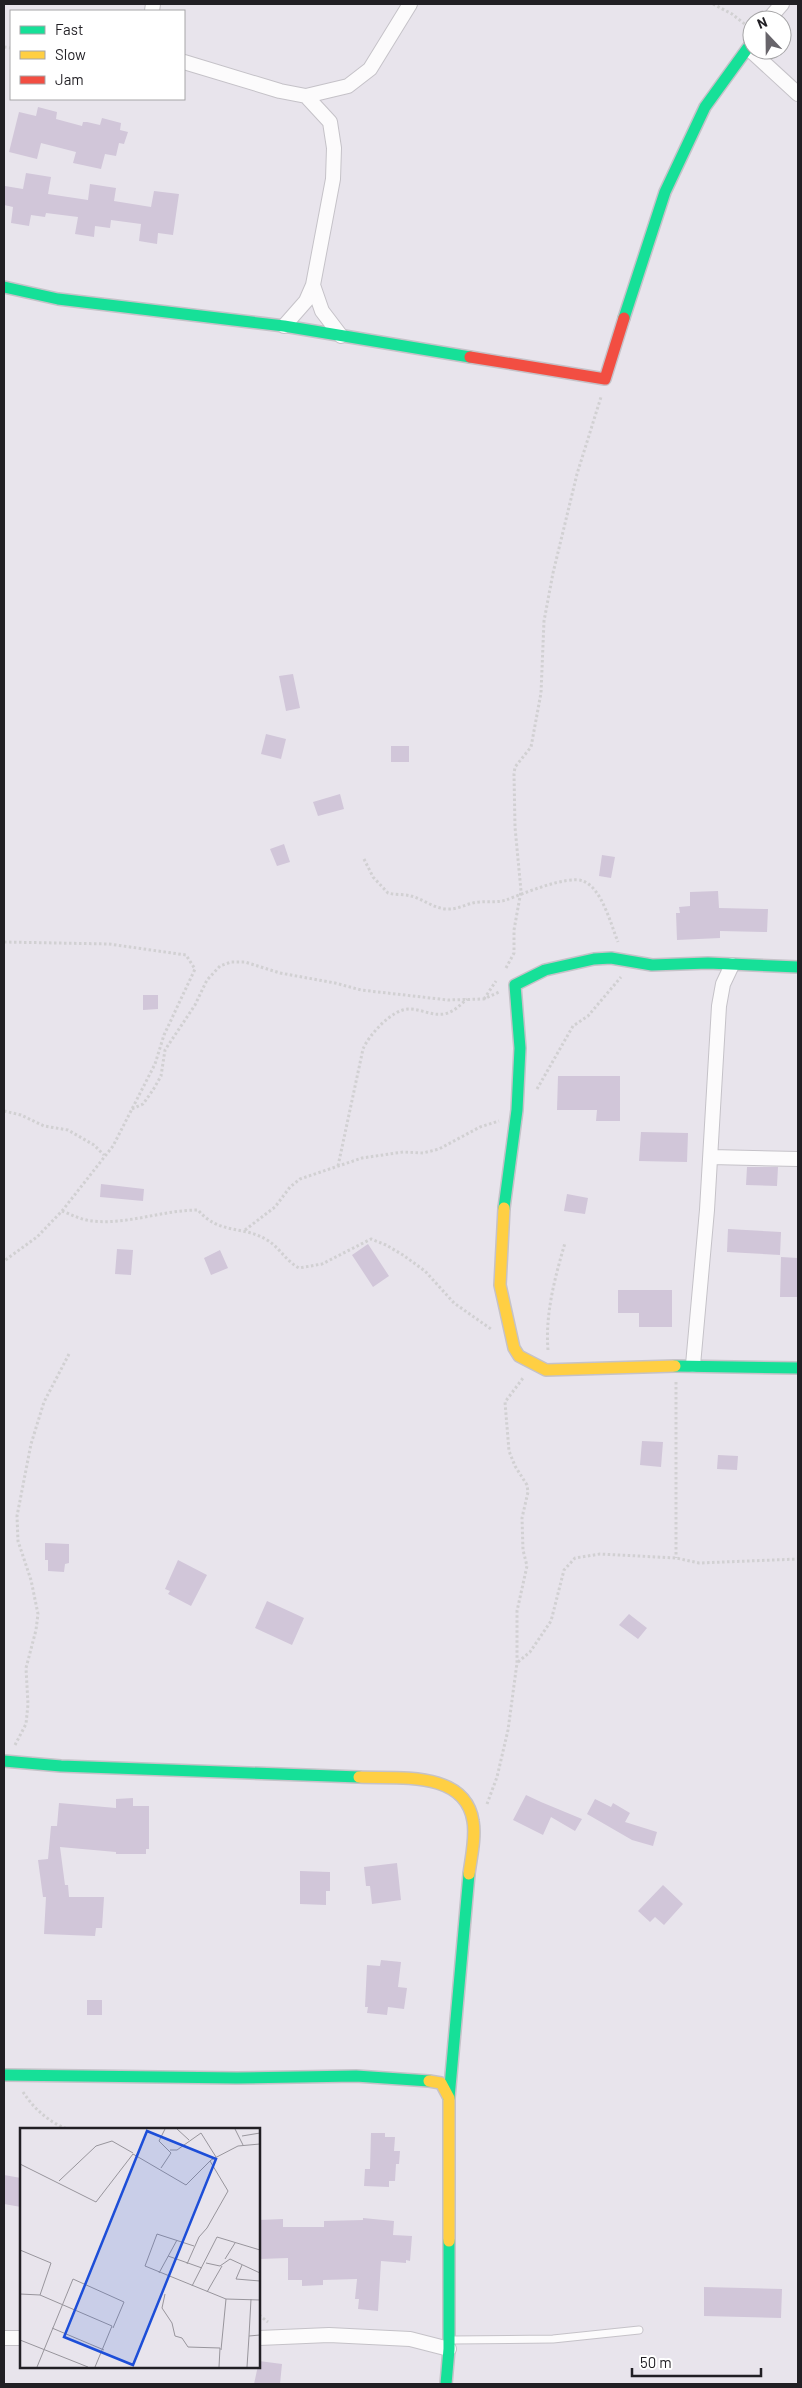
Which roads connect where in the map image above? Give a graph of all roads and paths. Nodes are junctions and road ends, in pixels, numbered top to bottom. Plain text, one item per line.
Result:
1 (410, 4) edge
2 (713, 4) edge
3 (742, 22) edge
4 (742, 57) edge
5 (764, 60) edge
6 (185, 62) edge
7 (798, 94) edge
8 (306, 96) junction
9 (313, 285) junction
10 (4, 287) edge
11 (284, 326) junction
12 (341, 336) junction
13 (605, 379) junction
14 (364, 859) dead end
15 (520, 894) junction
16 (4, 942) edge
17 (630, 962) junction
18 (708, 962) junction
19 (732, 965) junction
20 (798, 967) edge
21 (505, 968) dead end
22 (500, 976) dead end
23 (723, 984) junction
24 (516, 985) junction
25 (468, 999) junction
26 (484, 999) junction
27 (536, 1091) dead end
28 (132, 1109) junction
29 (4, 1111) edge
30 (516, 1117) junction
31 (104, 1155) junction
32 (710, 1157) junction
33 (798, 1159) edge
34 (338, 1166) junction
35 (62, 1212) junction
36 (245, 1230) junction
37 (565, 1243) dead end
38 (4, 1261) edge
39 (512, 1343) junction
40 (69, 1354) dead end
41 (694, 1365) junction
42 (677, 1366) junction
43 (798, 1368) edge
44 (543, 1369) junction
45 (676, 1558) junction
46 (798, 1559) edge
47 (518, 1663) junction
48 (14, 1746) dead end
49 (4, 1761) edge
50 (474, 1823) junction
51 (8, 2075) edge
52 (449, 2098) junction
53 (64, 2128) edge
54 (639, 2330) dead end
55 (4, 2338) edge
56 (20, 2338) edge
57 (260, 2338) edge
58 (449, 2345) junction
59 (446, 2384) edge

1 - 8 street
2 - 3 path
4 - 13 street
5 - 7 street
6 - 8 street
8 - 9 street
9 - 11 street
9 - 12 street
10 - 11 street
11 - 12 street
12 - 13 street
13 - 15 path
14 - 15 path
15 - 17 path
15 - 21 path
16 - 28 path
17 - 18 street
17 - 24 street
17 - 27 path
18 - 19 street
18 - 23 street
19 - 20 street
19 - 23 street
22 - 26 path
23 - 32 street
24 - 26 path
24 - 30 street
25 - 26 path
25 - 28 path
25 - 34 path
28 - 31 path
29 - 31 path
30 - 34 path
30 - 39 street
31 - 35 path
32 - 33 street
32 - 41 street
34 - 36 path
35 - 36 path
35 - 38 path
36 - 39 path
37 - 44 path
39 - 44 street
40 - 48 path
41 - 42 street
41 - 43 street
42 - 44 street
42 - 45 path
44 - 47 path
45 - 46 path
45 - 47 path
47 - 50 path
49 - 50 street
50 - 52 street
51 - 52 street
51 - 53 path
52 - 58 street
54 - 58 lane
55 - 56 street
57 - 58 street
58 - 59 street

